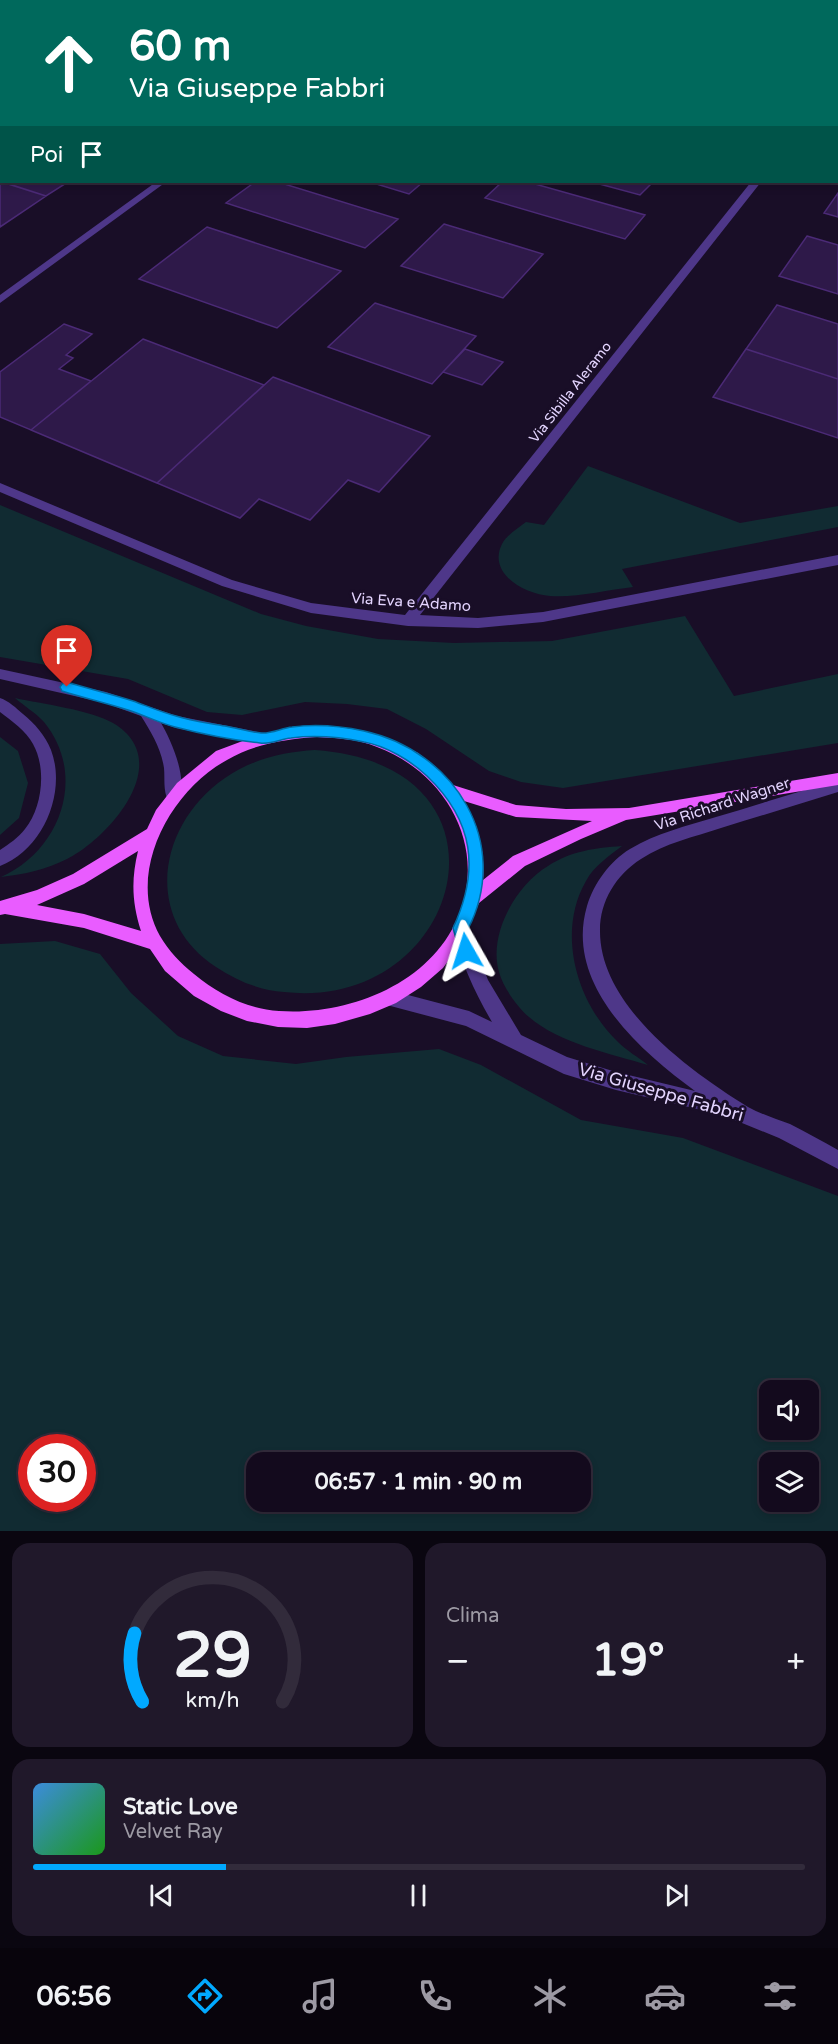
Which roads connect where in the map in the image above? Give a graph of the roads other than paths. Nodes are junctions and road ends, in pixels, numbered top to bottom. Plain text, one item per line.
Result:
1 (160, 183) edge
2 (755, 183) edge
3 (0, 300) edge
4 (0, 487) edge
5 (838, 560) edge
6 (408, 621) junction
7 (0, 674) edge
8 (0, 704) edge
9 (146, 712) junction
10 (263, 739) junction
11 (838, 779) edge
12 (838, 786) edge
13 (450, 790) junction
14 (173, 796) junction
15 (629, 814) junction
16 (150, 834) junction
17 (0, 859) edge
18 (471, 900) junction
19 (2, 907) edge
20 (460, 928) junction
21 (156, 944) junction
22 (389, 998) junction
23 (515, 1041) junction
24 (743, 1114) junction
25 (838, 1160) edge

1 - 3 street
2 - 6 street, Via Sibilla Aleramo
4 - 6 street, Via Eva e Adamo
5 - 6 street, Via Eva e Adamo
7 - 9 street
8 - 17 street
9 - 10 street
9 - 14 street
10 - 13 main road, Via Richard Wagner
10 - 14 main road, Via Richard Wagner
11 - 15 main road, Via Richard Wagner
12 - 24 street, Via Richard Wagner
13 - 15 main road, Via Richard Wagner
13 - 18 main road, Via Richard Wagner
14 - 16 main road, Via Richard Wagner
15 - 18 main road, Via Richard Wagner
16 - 19 main road, Via Richard Wagner
16 - 21 main road, Via Richard Wagner
18 - 20 main road, Via Richard Wagner
19 - 21 main road, Via Richard Wagner
20 - 22 main road, Via Richard Wagner
20 - 23 street, Via Giuseppe Fabbri
21 - 22 main road, Via Richard Wagner
22 - 23 street, Via Giuseppe Fabbri
23 - 24 street, Via Giuseppe Fabbri
24 - 25 street, Via Giuseppe Fabbri

